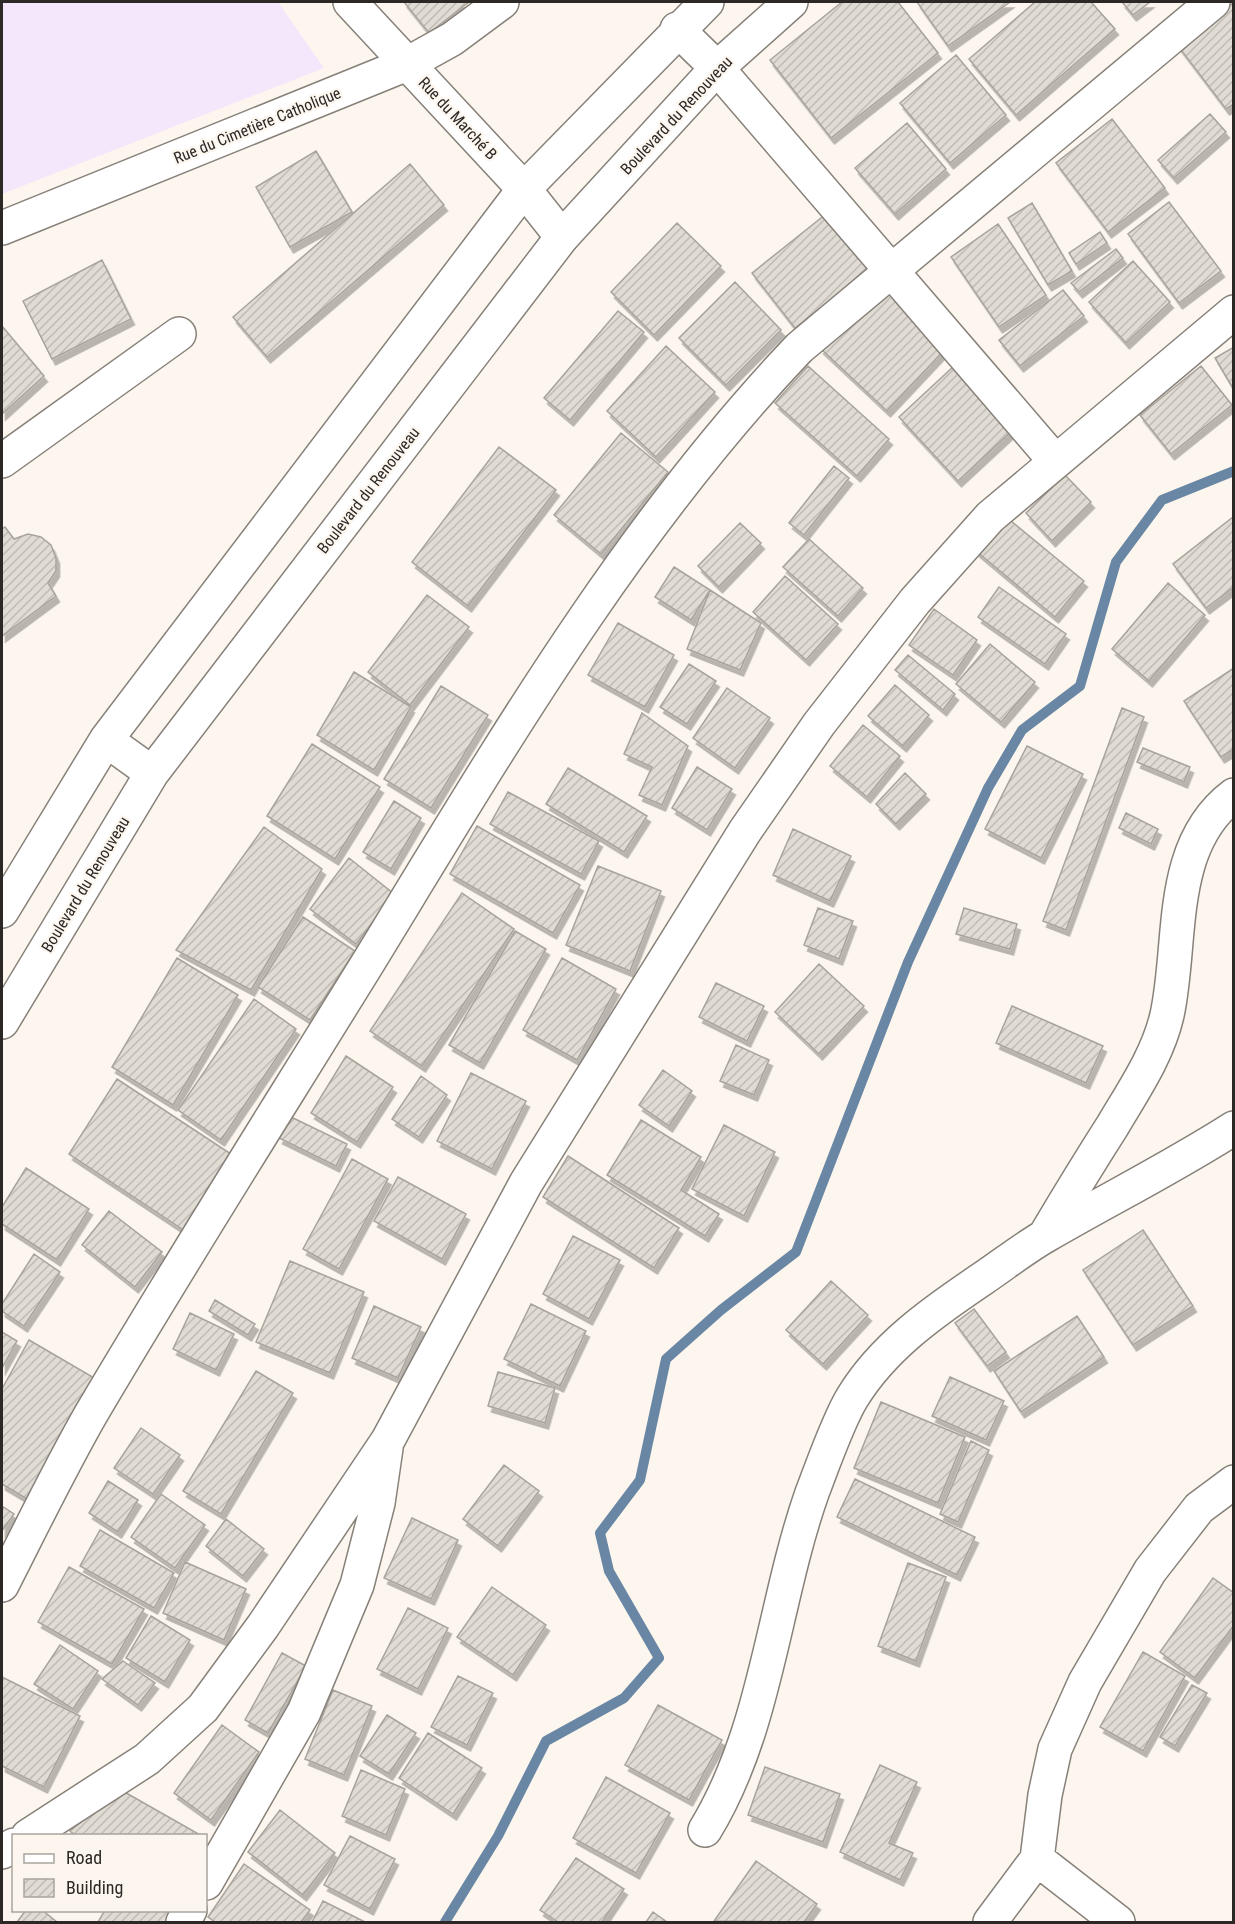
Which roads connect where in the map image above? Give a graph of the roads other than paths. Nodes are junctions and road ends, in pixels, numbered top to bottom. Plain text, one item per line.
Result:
1 (350, 2) edge
2 (502, 2) edge
3 (707, 2) edge
4 (791, 2) edge
5 (1213, 2) edge
6 (677, 29) junction
7 (407, 64) junction
8 (717, 68) junction
9 (524, 189) junction
10 (2, 228) edge
11 (562, 237) junction
12 (891, 273) junction
13 (1233, 312) edge
14 (179, 334) dead end
15 (2, 461) edge
16 (1055, 461) junction
17 (106, 740) junction
18 (153, 773) junction
19 (1233, 795) edge
20 (2, 910) edge
21 (2, 1022) edge
22 (1233, 1128) edge
23 (1044, 1236) junction
24 (387, 1440) junction
25 (1233, 1482) edge
26 (2, 1585) edge
27 (705, 1830) dead end
28 (31, 1834) edge
29 (1037, 1859) junction
30 (207, 1881) edge
31 (990, 1923) edge
32 (1118, 1923) edge

1 - 7 main road, Rue du Marché B
2 - 7 main road, Rue du Cimetière Catholique
3 - 6 main road
4 - 8 main road, Boulevard du Renouveau
5 - 12 main road
6 - 8 main road
6 - 9 main road
7 - 9 main road, Rue du Marché B
7 - 10 main road, Rue du Cimetière Catholique
8 - 11 main road, Boulevard du Renouveau
8 - 12 main road
9 - 11 main road, Rue du Marché B
9 - 17 main road
11 - 18 main road, Boulevard du Renouveau
12 - 16 main road
12 - 26 main road
13 - 16 main road
14 - 15 main road
16 - 24 main road
17 - 18 main road
17 - 20 main road
18 - 21 main road, Boulevard du Renouveau
19 - 23 main road
22 - 23 main road
23 - 27 main road
24 - 28 main road
24 - 30 main road
25 - 29 main road
29 - 31 main road
29 - 32 main road

